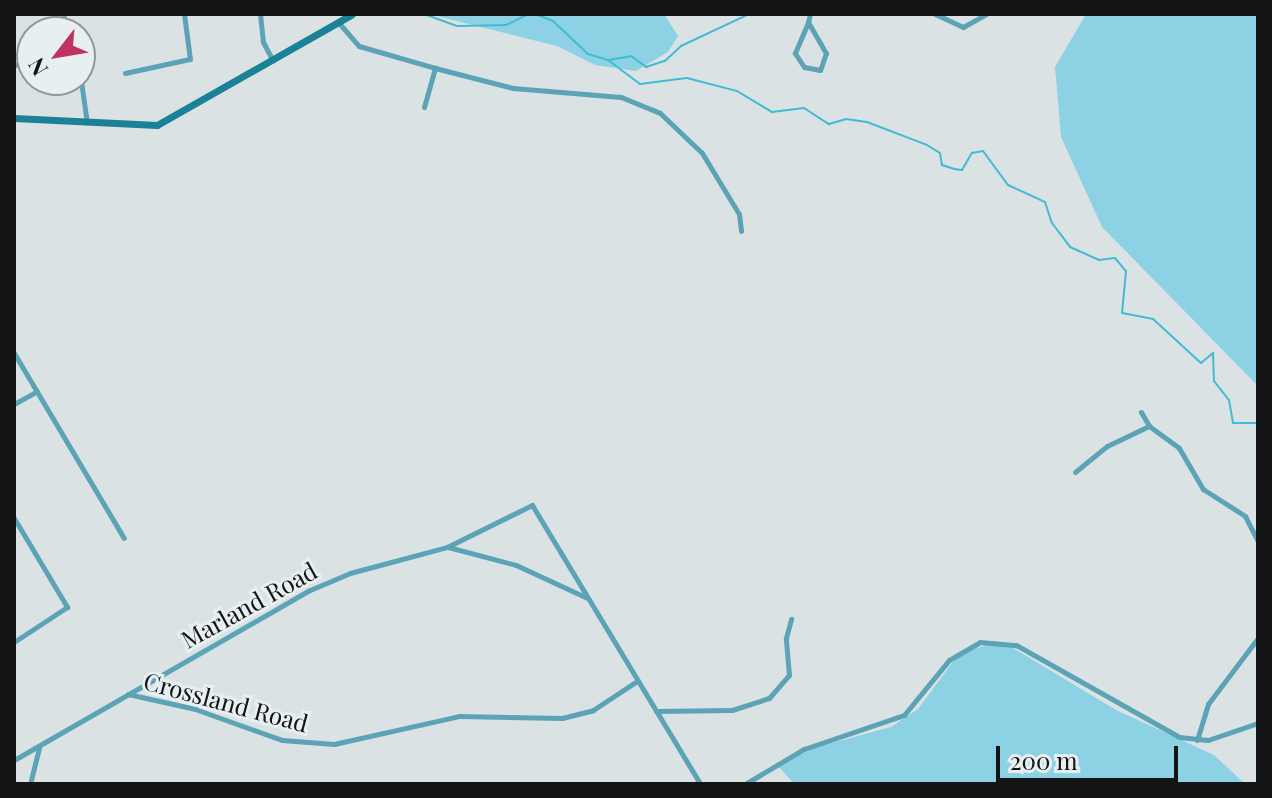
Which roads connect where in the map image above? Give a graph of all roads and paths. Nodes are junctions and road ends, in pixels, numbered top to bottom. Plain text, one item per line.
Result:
1 (184, 14) edge
2 (260, 14) edge
3 (352, 14) edge
4 (810, 14) edge
5 (935, 14) edge
6 (986, 14) edge
7 (338, 22) junction
8 (808, 22) junction
9 (273, 61) junction
10 (435, 68) junction
11 (125, 73) dead end
12 (83, 96) edge
13 (424, 107) dead end
14 (14, 118) edge
15 (87, 123) junction
16 (741, 231) dead end
17 (14, 353) edge
18 (37, 391) junction
19 (14, 404) edge
20 (1141, 412) dead end
21 (1149, 426) junction
22 (1075, 472) dead end
23 (14, 518) edge
24 (124, 538) dead end
25 (1258, 542) edge
26 (447, 547) junction
27 (587, 598) junction
28 (791, 619) dead end
29 (1258, 638) edge
30 (14, 642) edge
31 (638, 681) junction
32 (127, 694) junction
33 (656, 711) junction
34 (1258, 723) edge
35 (1197, 740) junction
36 (39, 747) junction
37 (14, 760) edge
38 (30, 784) edge
39 (700, 784) edge
40 (745, 784) edge

1 - 11 street
2 - 9 street
3 - 7 street
4 - 8 street
5 - 6 street
7 - 9 street
7 - 10 street
8 - 8 street
9 - 15 street
10 - 13 street
10 - 16 street
12 - 15 street
14 - 15 street
17 - 18 street
18 - 19 street
18 - 24 street
20 - 21 street
21 - 22 street
21 - 25 street
23 - 30 street
26 - 27 street, Marland Road
26 - 27 street, Marland Road
26 - 32 street, Marland Road
27 - 31 street, Marland Road
28 - 33 street
29 - 35 street
31 - 32 street, Crossland Road
31 - 33 street, Marland Road
32 - 36 street, Marland Road
33 - 39 street, Marland Road
34 - 35 street
35 - 40 street
36 - 37 street, Marland Road
36 - 38 street

